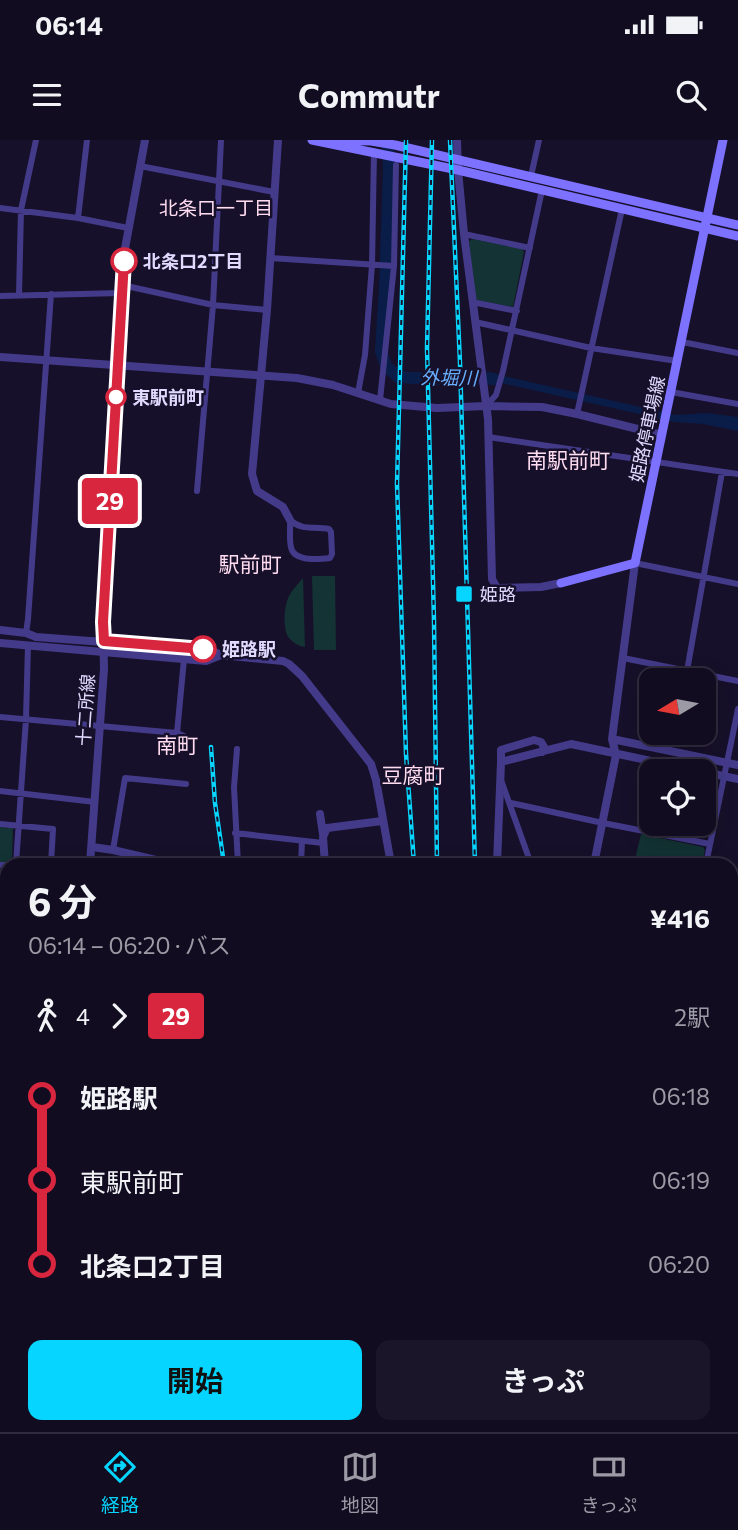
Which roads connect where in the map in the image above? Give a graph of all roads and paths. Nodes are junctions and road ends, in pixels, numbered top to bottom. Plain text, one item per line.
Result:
1 (36, 140) edge
2 (88, 140) edge
3 (145, 140) edge
4 (221, 140) edge
5 (278, 140) edge
6 (312, 140) edge
7 (329, 140) edge
8 (457, 140) edge
9 (539, 140) edge
10 (723, 140) edge
11 (376, 141) edge
12 (376, 153) junction
13 (458, 159) junction
14 (396, 161) junction
15 (140, 166) junction
16 (458, 170) junction
17 (531, 176) junction
18 (218, 181) junction
19 (542, 190) junction
20 (274, 192) junction
21 (0, 208) edge
22 (622, 209) junction
23 (21, 210) junction
24 (78, 218) junction
25 (706, 222) junction
26 (738, 225) edge
27 (128, 228) junction
28 (464, 234) junction
29 (738, 236) edge
30 (530, 248) junction
31 (270, 258) junction
32 (375, 265) junction
33 (394, 266) junction
34 (121, 289) junction
35 (51, 294) junction
36 (19, 295) junction
37 (0, 296) edge
38 (472, 302) junction
39 (213, 305) junction
40 (267, 310) junction
41 (517, 311) junction
42 (475, 322) junction
43 (513, 330) junction
44 (682, 342) junction
45 (591, 348) junction
46 (738, 353) edge
47 (0, 357) edge
48 (46, 361) junction
49 (677, 361) junction
50 (118, 366) junction
51 (207, 372) junction
52 (261, 375) junction
53 (671, 392) junction
54 (358, 393) junction
55 (380, 400) junction
56 (738, 404) edge
57 (486, 406) junction
58 (577, 414) junction
59 (662, 435) junction
60 (488, 436) junction
61 (656, 462) junction
62 (722, 472) junction
63 (738, 474) edge
64 (197, 491) dead end
65 (290, 520) junction
66 (635, 563) junction
67 (704, 577) junction
68 (561, 583) joint
69 (738, 584) edge
70 (0, 630) edge
71 (26, 633) junction
72 (104, 641) junction
73 (0, 643) edge
74 (28, 645) junction
75 (104, 653) junction
76 (221, 655) junction
77 (623, 658) junction
78 (184, 659) junction
79 (672, 668) edge
80 (688, 668) edge
81 (716, 677) edge
82 (738, 681) edge
83 (738, 709) edge
84 (0, 717) edge
85 (26, 719) junction
86 (100, 727) junction
87 (612, 739) junction
88 (237, 748) dead end
89 (542, 752) junction
90 (616, 755) junction
91 (639, 759) edge
92 (500, 762) junction
93 (728, 763) junction
94 (738, 765) edge
95 (716, 774) edge
96 (725, 776) junction
97 (501, 778) junction
98 (738, 779) edge
99 (186, 784) dead end
100 (0, 791) edge
101 (21, 793) junction
102 (95, 802) junction
103 (511, 803) junction
104 (320, 814) dead end
105 (383, 821) junction
106 (603, 823) junction
107 (0, 824) edge
108 (19, 825) junction
109 (235, 833) junction
110 (323, 840) junction
111 (302, 841) junction
112 (710, 844) junction
113 (92, 848) junction
114 (113, 850) junction
115 (16, 858) edge
116 (51, 858) edge
117 (91, 858) edge
118 (137, 858) edge
119 (237, 858) edge
120 (301, 858) edge
121 (325, 858) edge
122 (390, 858) edge
123 (497, 858) edge
124 (529, 858) edge
125 (595, 858) edge
126 (707, 858) edge

1 - 23 street
2 - 24 street
3 - 15 street, 十二所線
4 - 18 street
5 - 20 street
6 - 12 main road
7 - 11 main road
8 - 13 street
9 - 17 street
10 - 25 main road, 姫路停車場線
11 - 13 main road
12 - 14 main road
12 - 32 street
13 - 16 street
13 - 17 main road
14 - 16 main road
14 - 33 street
15 - 18 street
15 - 27 street, 十二所線
16 - 19 main road
16 - 28 street
17 - 25 main road
18 - 20 street
18 - 39 street
19 - 22 main road
19 - 30 street
20 - 31 street
21 - 23 street
22 - 25 main road
22 - 45 street
23 - 24 street
23 - 36 street
24 - 27 street
25 - 26 main road
25 - 29 main road
25 - 44 main road, 姫路停車場線
27 - 34 street, 十二所線
28 - 30 street
28 - 38 street
30 - 41 street
31 - 32 street
31 - 40 street
32 - 33 street
32 - 54 street
33 - 55 street
34 - 35 street
34 - 39 street
34 - 50 street, 十二所線
35 - 36 street
35 - 48 street
36 - 37 street
38 - 41 street
38 - 42 street
39 - 40 street
39 - 51 street
40 - 52 street
41 - 43 street
42 - 43 street
42 - 57 street
43 - 45 street
43 - 57 street
44 - 46 street
44 - 49 main road, 姫路停車場線
45 - 49 street
45 - 58 street
47 - 48 street
48 - 50 street
48 - 71 street
49 - 53 main road, 姫路停車場線
50 - 51 street
50 - 72 street, 十二所線
51 - 52 street
51 - 64 street
52 - 54 street
52 - 65 street
53 - 56 street
53 - 59 main road, 姫路停車場線
54 - 55 street
55 - 57 street
57 - 58 street
57 - 60 street
58 - 59 street
59 - 61 main road, 姫路停車場線
60 - 61 street
60 - 68 street
61 - 62 street
61 - 66 main road, 姫路停車場線
62 - 63 street
62 - 67 street
65 - 65 street
66 - 67 street
66 - 68 main road
66 - 77 street
67 - 69 street
67 - 80 street
70 - 71 street
71 - 72 street
72 - 75 street, 十二所線
72 - 76 street
73 - 74 street
74 - 75 street
74 - 85 street
75 - 78 street
75 - 86 street, 十二所線
76 - 78 street
76 - 105 street
77 - 79 street
77 - 87 street
78 - 86 street
81 - 82 street
83 - 93 street
84 - 85 street
85 - 86 street
85 - 101 street
86 - 102 street, 十二所線
87 - 90 street
87 - 93 street
88 - 109 street
89 - 90 street
89 - 92 street
89 - 92 street
90 - 91 street
90 - 106 street
92 - 97 street
93 - 94 street
93 - 96 street
95 - 96 street
96 - 98 street
96 - 112 street
97 - 103 street
97 - 123 street
99 - 114 street
100 - 101 street
101 - 102 street
101 - 108 street
102 - 113 street, 十二所線
103 - 106 street
103 - 124 street
104 - 110 street
105 - 110 street
105 - 122 street
106 - 112 street
106 - 125 street
107 - 108 street
108 - 115 street
108 - 116 street
109 - 111 street
109 - 119 street
110 - 111 street
110 - 121 street
111 - 120 street
112 - 126 street
113 - 114 street
113 - 117 street, 十二所線
114 - 118 street

